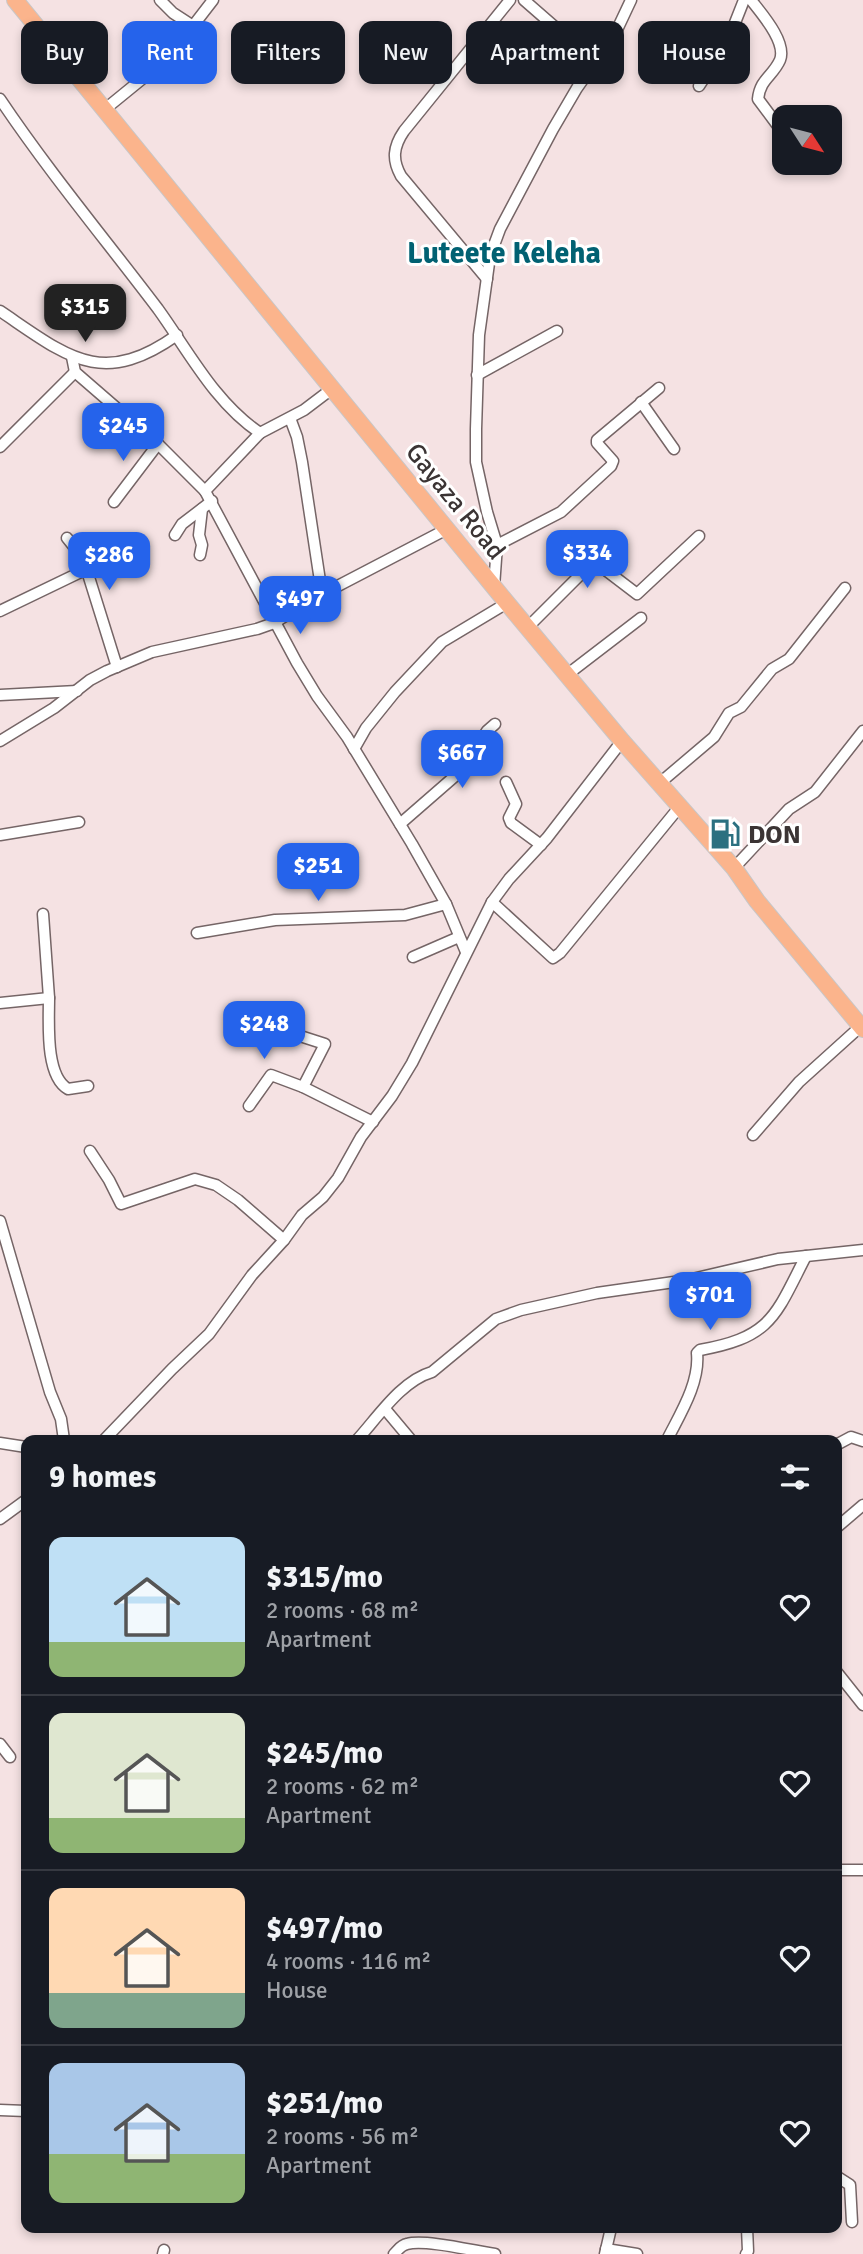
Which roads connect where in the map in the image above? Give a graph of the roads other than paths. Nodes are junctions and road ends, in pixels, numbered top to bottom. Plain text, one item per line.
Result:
1 (15, 0) edge
2 (160, 0) edge
3 (213, 0) edge
4 (510, 0) edge
5 (524, 0) edge
6 (631, 0) edge
7 (744, 0) edge
8 (751, 0) edge
9 (185, 21) edge
10 (197, 21) edge
11 (548, 21) edge
12 (621, 21) edge
13 (137, 84) edge
14 (580, 84) edge
15 (699, 86) dead end
16 (0, 99) edge
17 (104, 110) junction
18 (772, 118) edge
19 (487, 279) junction
20 (0, 311) edge
21 (557, 331) dead end
22 (177, 335) junction
23 (72, 357) junction
24 (75, 372) junction
25 (477, 375) junction
26 (333, 388) junction
27 (659, 388) dead end
28 (641, 402) junction
29 (290, 418) junction
30 (260, 433) junction
31 (158, 444) junction
32 (0, 447) edge
33 (674, 449) dead end
34 (205, 491) junction
35 (212, 501) junction
36 (114, 502) dead end
37 (202, 509) junction
38 (447, 529) junction
39 (175, 534) dead end
40 (699, 536) dead end
41 (67, 538) dead end
42 (497, 545) junction
43 (200, 555) dead end
44 (85, 570) junction
45 (494, 587) junction
46 (845, 588) dead end
47 (322, 594) junction
48 (507, 603) junction
49 (0, 611) edge
50 (641, 618) dead end
51 (274, 623) junction
52 (528, 627) junction
53 (117, 667) junction
54 (568, 674) junction
55 (77, 691) junction
56 (0, 695) edge
57 (495, 724) dead end
58 (863, 731) edge
59 (0, 741) edge
60 (622, 741) junction
61 (354, 749) junction
62 (506, 782) dead end
63 (660, 782) junction
64 (681, 805) junction
65 (79, 822) dead end
66 (400, 824) junction
67 (0, 835) edge
68 (541, 845) junction
69 (734, 868) junction
70 (492, 902) junction
71 (446, 904) junction
72 (43, 914) dead end
73 (197, 933) dead end
74 (459, 937) junction
75 (466, 952) junction
76 (413, 957) dead end
77 (49, 998) junction
78 (0, 1003) edge
79 (862, 1027) edge
80 (298, 1035) dead end
81 (88, 1086) dead end
82 (303, 1087) junction
83 (249, 1106) dead end
84 (373, 1122) junction
85 (753, 1135) dead end
86 (90, 1151) dead end
87 (0, 1221) edge
88 (284, 1240) junction
89 (863, 1250) edge
90 (806, 1256) junction
91 (385, 1409) junction
92 (63, 1435) edge
93 (109, 1435) edge
94 (362, 1435) edge
95 (407, 1435) edge
96 (669, 1435) edge
97 (863, 1441) edge
98 (842, 1442) edge
99 (0, 1443) edge
100 (21, 1446) edge
101 (21, 1504) edge
102 (863, 1505) edge
103 (0, 1520) edge
104 (842, 1523) edge
105 (842, 1679) edge
106 (863, 1705) edge
107 (0, 1744) edge
108 (10, 1757) dead end
109 (842, 1870) edge
110 (863, 1870) edge
111 (0, 2110) edge
112 (21, 2111) edge
113 (842, 2180) edge
114 (852, 2222) dead end
115 (610, 2233) edge
116 (747, 2233) edge
117 (606, 2252) edge
118 (394, 2254) edge
119 (495, 2254) edge
120 (637, 2254) edge
121 (746, 2254) edge

1 - 17 main road, Gayaza Road
2 - 9 street
3 - 10 street
4 - 19 street
5 - 11 street
6 - 12 street
7 - 15 street
8 - 18 street
13 - 17 street
14 - 19 street
16 - 22 street
17 - 26 main road, Gayaza Road
19 - 25 street
20 - 23 street
21 - 25 street
22 - 23 street
22 - 30 street
23 - 24 street
24 - 31 street
24 - 32 street
25 - 42 street
26 - 29 street
26 - 38 main road, Gayaza Road
27 - 28 street
28 - 33 street
28 - 42 street
29 - 30 street
29 - 47 street
30 - 34 street
31 - 34 street
31 - 36 street
34 - 35 street
35 - 37 street
35 - 51 street
37 - 39 street
37 - 43 street
38 - 45 main road, Gayaza Road
38 - 47 street
40 - 52 street
41 - 44 street
42 - 45 street
44 - 49 street
44 - 53 street
45 - 48 main road, Gayaza Road
46 - 63 street
47 - 51 street
48 - 52 main road, Gayaza Road
48 - 61 street
50 - 54 street
51 - 53 street
51 - 61 street
52 - 54 main road, Gayaza Road
53 - 55 street
54 - 60 main road, Gayaza Road
55 - 56 street
55 - 59 street
57 - 66 street
58 - 69 street
60 - 63 main road, Gayaza Road
60 - 68 street
61 - 66 street
62 - 68 street
63 - 64 main road, Gayaza Road
64 - 69 main road, Gayaza Road
64 - 70 street
65 - 67 street
66 - 71 street
68 - 70 street
69 - 79 main road, Gayaza Road
70 - 75 street
71 - 73 street
71 - 74 street
72 - 77 street
74 - 75 street
74 - 76 street
75 - 84 street
77 - 78 street
77 - 81 street
79 - 85 street
80 - 82 street
82 - 83 street
82 - 84 street
84 - 88 street
86 - 88 street
87 - 92 street
88 - 93 street
89 - 90 street
90 - 91 street
90 - 96 street
91 - 94 street
91 - 95 street
97 - 98 street
99 - 100 street
101 - 103 street
102 - 104 street
105 - 106 street
107 - 108 street
109 - 110 street
111 - 112 street
113 - 114 street
115 - 117 street
116 - 121 street
117 - 120 street
118 - 119 street

